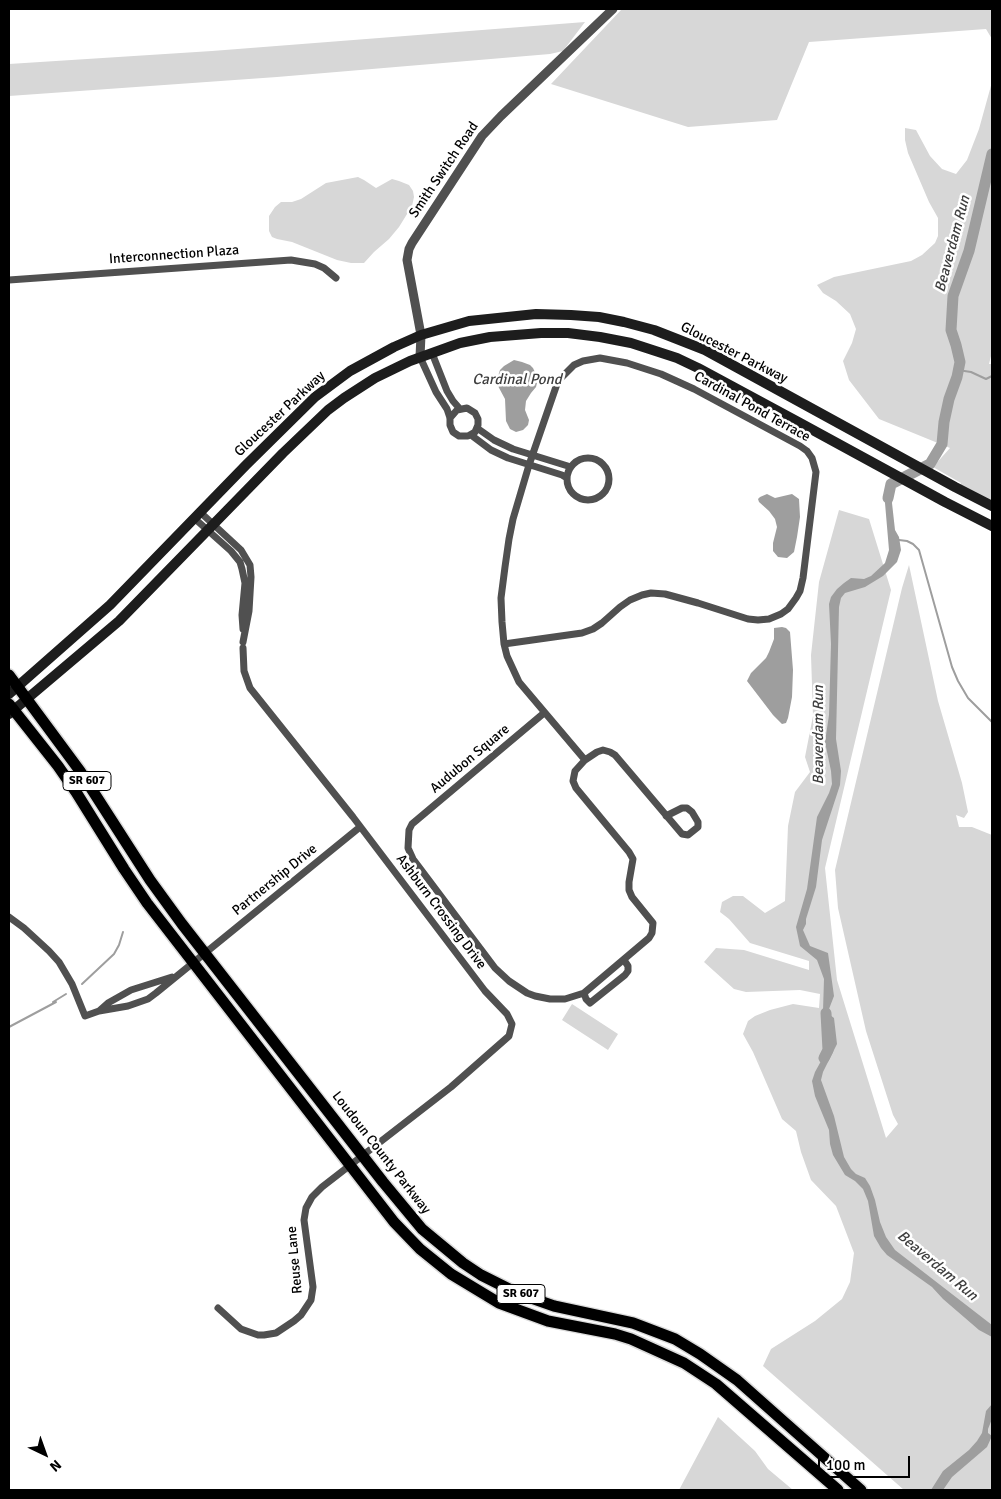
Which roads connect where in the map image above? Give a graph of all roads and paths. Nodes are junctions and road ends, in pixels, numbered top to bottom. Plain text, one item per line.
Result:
1 (613, 9) edge
2 (336, 278) dead end
3 (9, 280) edge
4 (420, 335) junction
5 (432, 352) junction
6 (420, 357) junction
7 (460, 409) junction
8 (450, 418) junction
9 (477, 428) junction
10 (471, 435) junction
11 (532, 455) junction
12 (529, 465) junction
13 (571, 467) junction
14 (567, 478) junction
15 (992, 506) edge
16 (197, 515) junction
17 (992, 526) edge
18 (211, 527) junction
19 (504, 644) junction
20 (243, 648) dead end
21 (9, 675) edge
22 (13, 691) edge
23 (26, 699) junction
24 (10, 709) edge
25 (544, 712) junction
26 (585, 760) junction
27 (666, 816) junction
28 (360, 827) junction
29 (9, 917) edge
30 (206, 953) junction
31 (624, 960) junction
32 (194, 963) junction
33 (175, 977) junction
34 (584, 993) junction
35 (99, 1011) junction
36 (363, 1156) junction
37 (351, 1166) junction
38 (218, 1308) dead end
39 (838, 1490) edge
40 (861, 1490) edge

1 - 4 street, Smith Switch Road
2 - 3 street, Interconnection Plaza
4 - 5 street, Smith Switch Road
4 - 6 street, Smith Switch Road
4 - 15 main road, Gloucester Parkway
4 - 16 main road, Gloucester Parkway
5 - 6 main road
5 - 7 street
5 - 17 main road
6 - 8 street
6 - 18 main road
7 - 8 street
7 - 9 street
8 - 10 street
9 - 10 street
9 - 11 street
10 - 12 street
11 - 12 street, Cardinal Pond Terrace
11 - 13 street
11 - 19 street, Cardinal Pond Terrace
12 - 14 street
12 - 19 street, Cardinal Pond Terrace
13 - 14 street
13 - 14 street
16 - 18 street
16 - 22 main road, Gloucester Parkway
18 - 18 street
18 - 23 main road
19 - 25 street, Cardinal Pond Terrace
20 - 28 street, Ashburn Crossing Drive
21 - 22 main road, Loudoun County Parkway / SR 607
22 - 23 main road, Loudoun County Parkway / SR 607
23 - 24 main road
23 - 30 main road, Loudoun County Parkway / SR 607
24 - 32 main road, SR 607
25 - 26 street, Cardinal Pond Terrace
25 - 34 street, Audubon Square
26 - 27 street
26 - 31 street
27 - 27 street
28 - 30 street, Partnership Drive
28 - 36 street, Ashburn Crossing Drive
29 - 35 street
30 - 32 street, Partnership Drive
30 - 36 main road, Loudoun County Parkway / SR 607
31 - 34 street
31 - 34 street
32 - 33 street, Partnership Drive
32 - 37 main road, SR 607
33 - 35 street
33 - 35 street, Partnership Drive
36 - 37 street, Reuse Lane
36 - 40 main road, Loudoun County Parkway / SR 607
37 - 38 street, Reuse Lane
37 - 39 main road, SR 607

